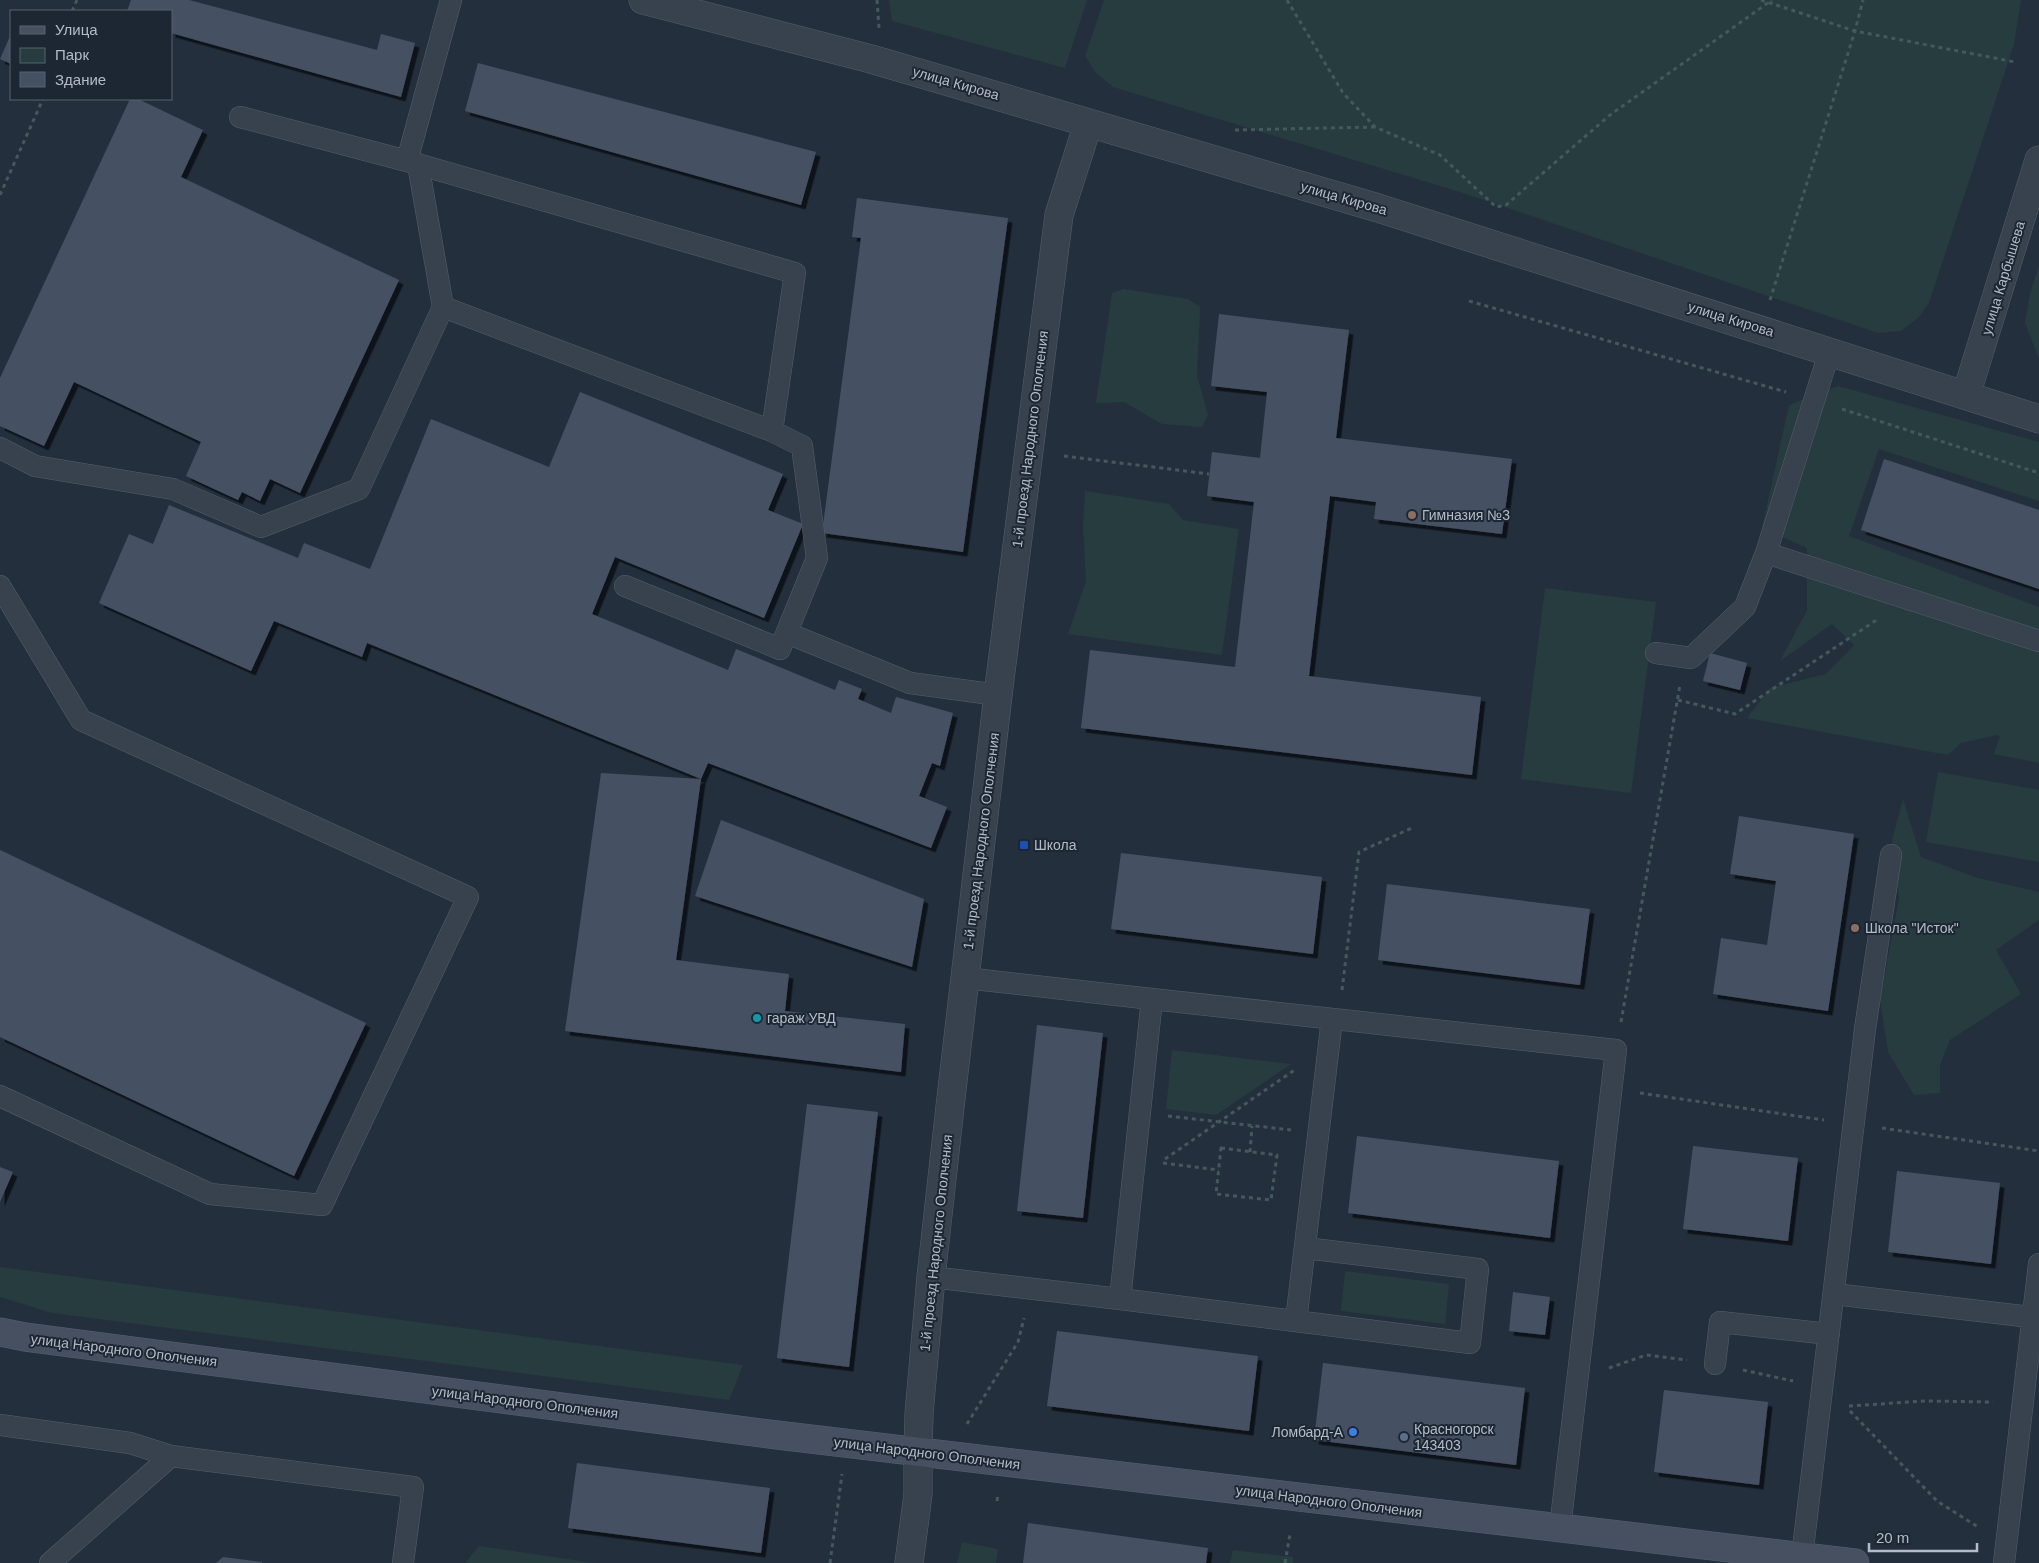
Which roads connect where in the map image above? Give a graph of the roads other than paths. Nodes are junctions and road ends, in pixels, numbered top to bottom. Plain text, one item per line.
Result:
1 (451, 0) edge
2 (643, 0) edge
3 (240, 117) dead end
4 (1088, 124) junction
5 (2039, 160) edge
6 (413, 163) junction
7 (443, 307) junction
8 (1830, 350) junction
9 (1966, 395) junction
10 (2039, 419) edge
11 (772, 431) junction
12 (0, 448) edge
13 (1766, 553) junction
14 (0, 586) edge
15 (625, 586) dead end
16 (787, 633) junction
17 (2039, 641) edge
18 (1656, 654) dead end
19 (998, 695) junction
20 (1891, 855) dead end
21 (965, 978) junction
22 (1152, 998) junction
23 (1335, 1020) junction
24 (0, 1096) edge
25 (1305, 1248) junction
26 (2039, 1264) edge
27 (931, 1277) junction
28 (1834, 1294) junction
29 (1120, 1299) junction
30 (2036, 1318) edge
31 (1296, 1321) junction
32 (0, 1332) edge
33 (1829, 1334) junction
34 (1716, 1364) dead end
35 (0, 1425) edge
36 (918, 1452) junction
37 (171, 1456) junction
38 (1560, 1528) junction
39 (2006, 1554) edge
40 (1802, 1557) junction
41 (50, 1563) edge
42 (403, 1563) edge
43 (908, 1563) edge
44 (1855, 1563) edge

1 - 6 lane
2 - 4 street, улица Кирова
3 - 6 lane
4 - 8 street, улица Кирова
4 - 19 street, 1-й проезд Народного Ополчения
5 - 9 street, улица Карбышева
6 - 7 lane
6 - 11 lane
7 - 11 lane
7 - 12 lane
8 - 9 street, улица Кирова
8 - 13 lane
9 - 10 street, улица Кирова
11 - 16 lane
13 - 17 lane
13 - 18 lane
14 - 24 lane
15 - 16 lane
16 - 19 lane
19 - 21 street, 1-й проезд Народного Ополчения
20 - 28 lane
21 - 22 lane
21 - 27 street, 1-й проезд Народного Ополчения
22 - 23 lane
22 - 29 lane
23 - 25 lane
23 - 38 lane
25 - 31 lane
25 - 31 lane
26 - 30 lane
27 - 29 lane
27 - 36 street, 1-й проезд Народного Ополчения
28 - 30 lane
28 - 33 lane
29 - 31 lane
30 - 39 lane
32 - 36 main road, улица Народного Ополчения
33 - 34 lane
33 - 40 lane
35 - 37 lane
36 - 38 main road, улица Народного Ополчения
36 - 43 street, 1-й проезд Народного Ополчения
37 - 41 lane
37 - 42 lane
38 - 40 main road, улица Народного Ополчения
40 - 44 main road, улица Народного Ополчения

